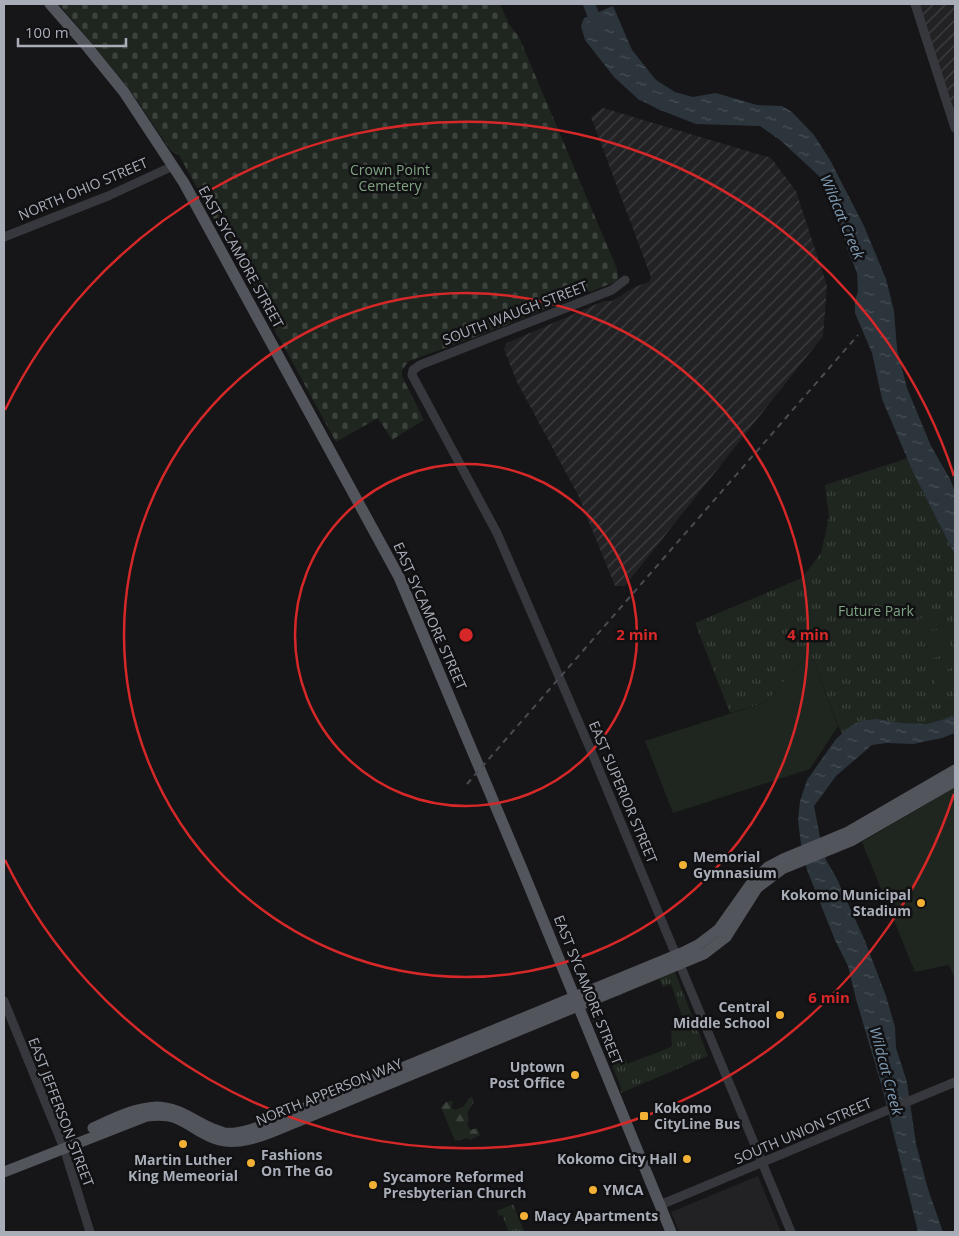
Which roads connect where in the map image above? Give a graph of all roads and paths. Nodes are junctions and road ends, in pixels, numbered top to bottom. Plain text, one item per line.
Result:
1 (50, 4) edge
2 (916, 4) edge
3 (955, 128) edge
4 (173, 166) junction
5 (4, 237) edge
6 (625, 280) dead end
7 (413, 370) joint
8 (955, 770) edge
9 (955, 781) edge
10 (846, 838) junction
11 (678, 959) junction
12 (576, 1001) junction
13 (4, 1002) edge
14 (955, 1082) edge
15 (62, 1144) junction
16 (762, 1163) junction
17 (4, 1164) edge
18 (4, 1172) edge
19 (660, 1205) junction
20 (90, 1232) edge
21 (671, 1232) edge
22 (791, 1232) edge

1 - 4 main road, EAST SYCAMORE STREET
2 - 3 street
4 - 5 street, NORTH OHIO STREET
4 - 12 main road, EAST SYCAMORE STREET
6 - 7 street, SOUTH WAUGH STREET
7 - 11 street, EAST SUPERIOR STREET
8 - 10 main road
9 - 10 main road
10 - 11 main road, NORTH APPERSON WAY
11 - 12 main road, NORTH APPERSON WAY
11 - 16 street, EAST SUPERIOR STREET
12 - 15 main road, NORTH APPERSON WAY
12 - 19 main road, EAST SYCAMORE STREET
13 - 15 street, EAST JEFFERSON STREET
14 - 16 street, SOUTH UNION STREET
15 - 17 main road, NORTH APPERSON WAY
15 - 18 main road, NORTH APPERSON WAY
15 - 20 street, EAST JEFFERSON STREET
16 - 19 street, SOUTH UNION STREET
16 - 22 street, EAST SUPERIOR STREET
19 - 21 main road, EAST SYCAMORE STREET

